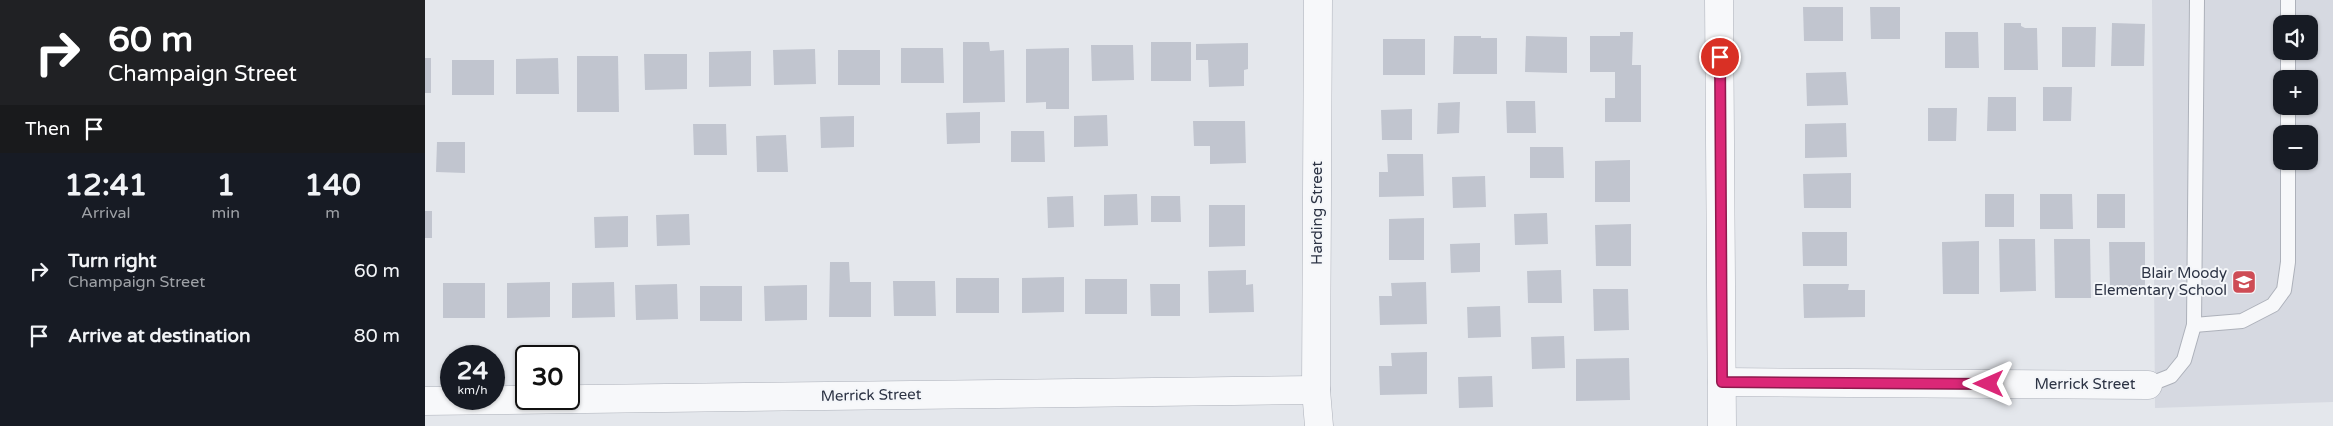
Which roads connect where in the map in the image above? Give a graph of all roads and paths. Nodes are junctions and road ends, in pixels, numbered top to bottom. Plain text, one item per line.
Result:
1 (1317, 0) edge
2 (1719, 0) edge
3 (2197, 0) edge
4 (2288, 0) edge
5 (2288, 15) edge
6 (2288, 170) edge
7 (2194, 324) junction
8 (1722, 382) junction
9 (2148, 384) joint
10 (1316, 390) junction
11 (425, 401) edge
12 (1319, 426) edge
13 (1722, 426) edge

1 - 10 street, Harding Street
2 - 8 street
3 - 7 lane
4 - 5 lane
6 - 7 lane
7 - 9 lane
8 - 9 street, Merrick Street
8 - 13 street
10 - 11 street, Merrick Street
10 - 12 street, Harding Street

